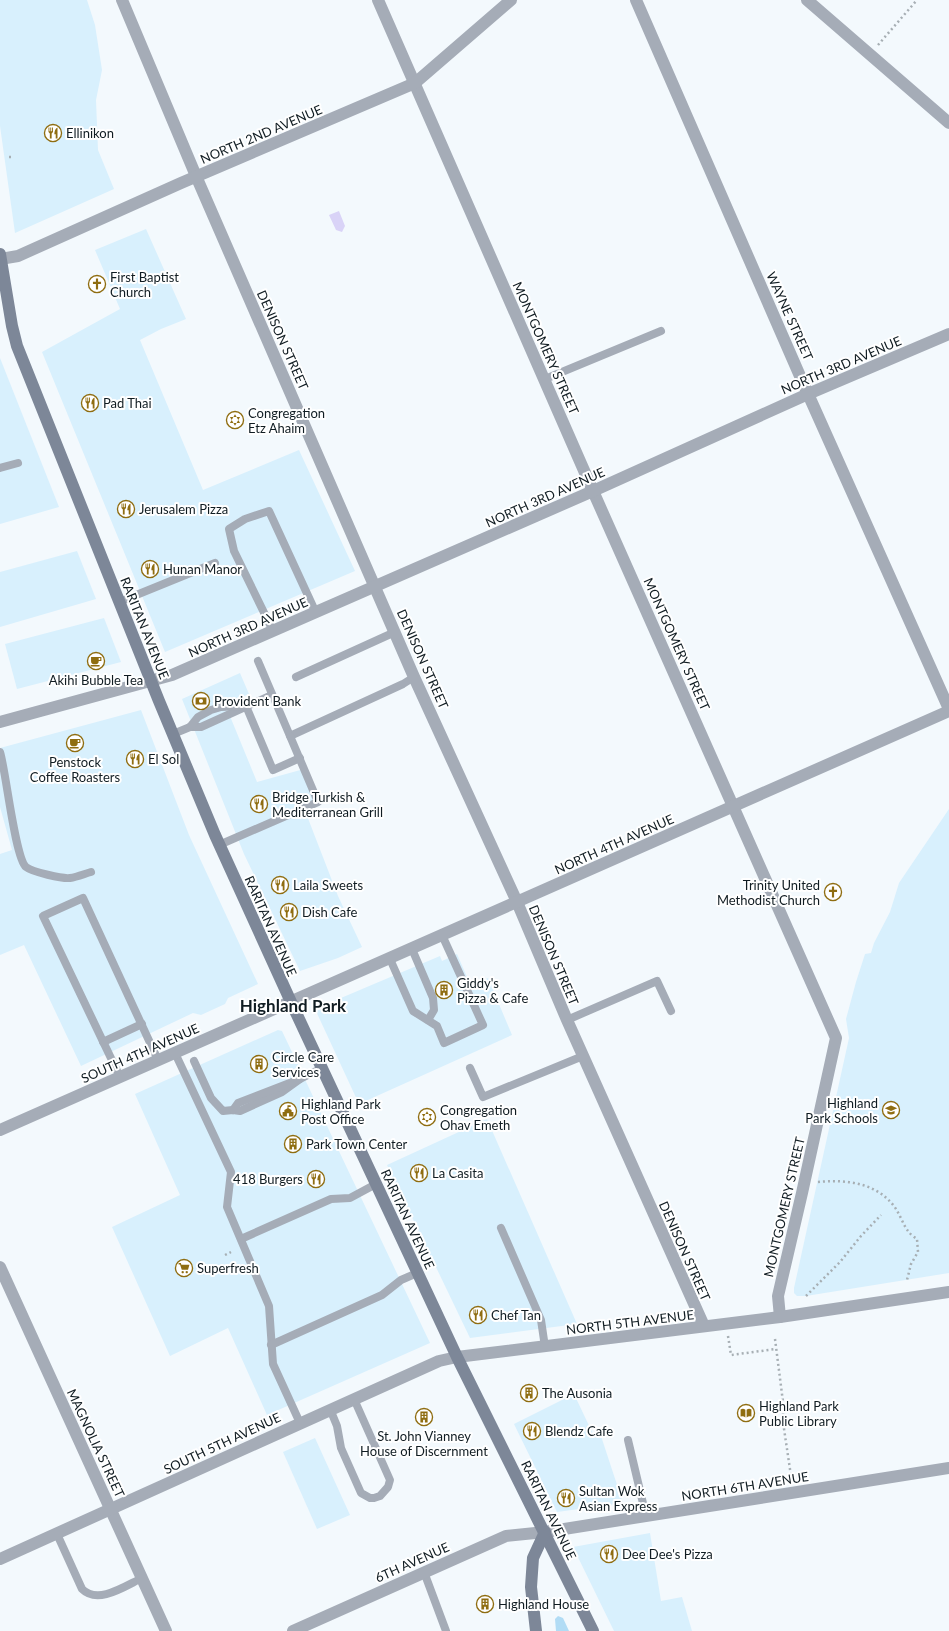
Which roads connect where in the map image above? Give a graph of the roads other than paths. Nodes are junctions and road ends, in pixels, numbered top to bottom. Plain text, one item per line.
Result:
1 (122, 0) edge
2 (378, 0) edge
3 (511, 0) edge
4 (636, 0) edge
5 (807, 0) edge
6 (415, 83) junction
7 (949, 123) edge
8 (196, 176) junction
9 (0, 257) edge
10 (661, 331) dead end
11 (949, 334) edge
12 (544, 379) junction
13 (808, 394) junction
14 (18, 463) dead end
15 (0, 468) edge
16 (593, 491) junction
17 (215, 563) dead end
18 (376, 586) junction
19 (120, 602) junction
20 (316, 612) junction
21 (273, 631) junction
22 (395, 632) junction
23 (258, 661) dead end
24 (296, 677) dead end
25 (414, 677) junction
26 (151, 681) junction
27 (272, 695) junction
28 (246, 706) junction
29 (949, 710) edge
30 (0, 722) edge
31 (173, 734) junction
32 (290, 736) junction
33 (0, 752) edge
34 (300, 758) junction
35 (733, 806) junction
36 (219, 845) junction
37 (91, 872) dead end
38 (517, 902) junction
39 (442, 935) junction
40 (412, 949) junction
41 (390, 959) junction
42 (291, 1002) junction
43 (672, 1011) dead end
44 (428, 1020) junction
45 (567, 1020) junction
46 (142, 1024) junction
47 (103, 1042) junction
48 (175, 1053) junction
49 (583, 1056) junction
50 (158, 1060) junction
51 (194, 1062) dead end
52 (322, 1068) junction
53 (470, 1068) dead end
54 (120, 1077) junction
55 (0, 1130) edge
56 (376, 1184) junction
57 (502, 1228) dead end
58 (241, 1239) junction
59 (0, 1267) edge
60 (417, 1273) junction
61 (949, 1292) edge
62 (780, 1317) junction
63 (704, 1326) junction
64 (271, 1345) junction
65 (545, 1347) junction
66 (457, 1357) junction
67 (354, 1398) junction
68 (330, 1409) junction
69 (300, 1423) junction
70 (628, 1440) dead end
71 (949, 1468) edge
72 (111, 1510) junction
73 (646, 1516) junction
74 (545, 1532) junction
75 (57, 1534) junction
76 (0, 1559) edge
77 (424, 1572) junction
78 (142, 1578) junction
79 (166, 1631) edge
80 (293, 1631) edge
81 (446, 1631) edge
82 (536, 1631) edge
83 (593, 1631) edge

1 - 8 street, DENISON STREET
2 - 6 street, MONTGOMERY STREET
3 - 6 street, NORTH 2ND AVENUE
4 - 13 street, WAYNE STREET
5 - 7 street
6 - 8 street, NORTH 2ND AVENUE
6 - 12 street, MONTGOMERY STREET
8 - 9 street, NORTH 2ND AVENUE
8 - 18 street, DENISON STREET
9 - 19 main road, RARITAN AVENUE
10 - 12 lane
11 - 13 street, NORTH 3RD AVENUE
12 - 16 street, MONTGOMERY STREET
13 - 16 street, NORTH 3RD AVENUE
13 - 29 street, WAYNE STREET
14 - 15 lane
16 - 18 street, NORTH 3RD AVENUE
16 - 35 street, MONTGOMERY STREET
17 - 19 lane
18 - 20 street, NORTH 3RD AVENUE
18 - 22 street, DENISON STREET
19 - 26 main road, RARITAN AVENUE
20 - 21 street, NORTH 3RD AVENUE
20 - 21 lane
21 - 26 street, NORTH 3RD AVENUE
22 - 24 lane
22 - 25 street, DENISON STREET
23 - 27 lane
25 - 32 lane
25 - 38 street, DENISON STREET
26 - 30 street, NORTH 3RD AVENUE
26 - 31 main road, RARITAN AVENUE
27 - 28 lane
27 - 32 lane
28 - 31 lane
28 - 34 lane
29 - 35 street, NORTH 4TH AVENUE
31 - 36 main road, RARITAN AVENUE
32 - 34 lane
33 - 37 lane
34 - 36 lane
35 - 38 street, NORTH 4TH AVENUE
35 - 62 street, MONTGOMERY STREET
36 - 42 main road, RARITAN AVENUE
38 - 39 street, NORTH 4TH AVENUE
38 - 45 street, DENISON STREET
39 - 40 street, NORTH 4TH AVENUE
39 - 44 lane
40 - 41 street, NORTH 4TH AVENUE
40 - 44 lane
41 - 42 street, NORTH 4TH AVENUE
41 - 44 lane
42 - 48 street, SOUTH 4TH AVENUE
42 - 52 main road, RARITAN AVENUE
43 - 45 lane
45 - 49 street, DENISON STREET
46 - 47 lane
46 - 47 lane
46 - 50 lane
47 - 54 lane
48 - 50 street, SOUTH 4TH AVENUE
48 - 58 lane
49 - 53 lane
49 - 63 street, DENISON STREET
50 - 54 street, SOUTH 4TH AVENUE
51 - 52 lane
52 - 56 main road, RARITAN AVENUE
54 - 55 street, SOUTH 4TH AVENUE
56 - 58 lane
56 - 60 main road, RARITAN AVENUE
57 - 65 lane
58 - 64 lane
59 - 72 street, MAGNOLIA STREET
60 - 64 lane
60 - 66 main road, RARITAN AVENUE
61 - 62 street, NORTH 5TH AVENUE
62 - 63 street, NORTH 5TH AVENUE
63 - 65 street, NORTH 5TH AVENUE
64 - 69 lane
65 - 66 street, NORTH 5TH AVENUE
66 - 67 street, SOUTH 5TH AVENUE
66 - 74 main road, RARITAN AVENUE
67 - 68 street, SOUTH 5TH AVENUE
67 - 68 lane
68 - 69 street, SOUTH 5TH AVENUE
69 - 72 street, SOUTH 5TH AVENUE
70 - 73 lane
71 - 73 street, NORTH 6TH AVENUE
72 - 75 street, SOUTH 5TH AVENUE
72 - 78 street, MAGNOLIA STREET
73 - 74 street, NORTH 6TH AVENUE
74 - 77 street, 6TH AVENUE
74 - 82 main road
74 - 83 main road, RARITAN AVENUE
75 - 76 street, SOUTH 5TH AVENUE
75 - 78 lane
77 - 80 street, 6TH AVENUE
77 - 81 lane
78 - 79 street, MAGNOLIA STREET

